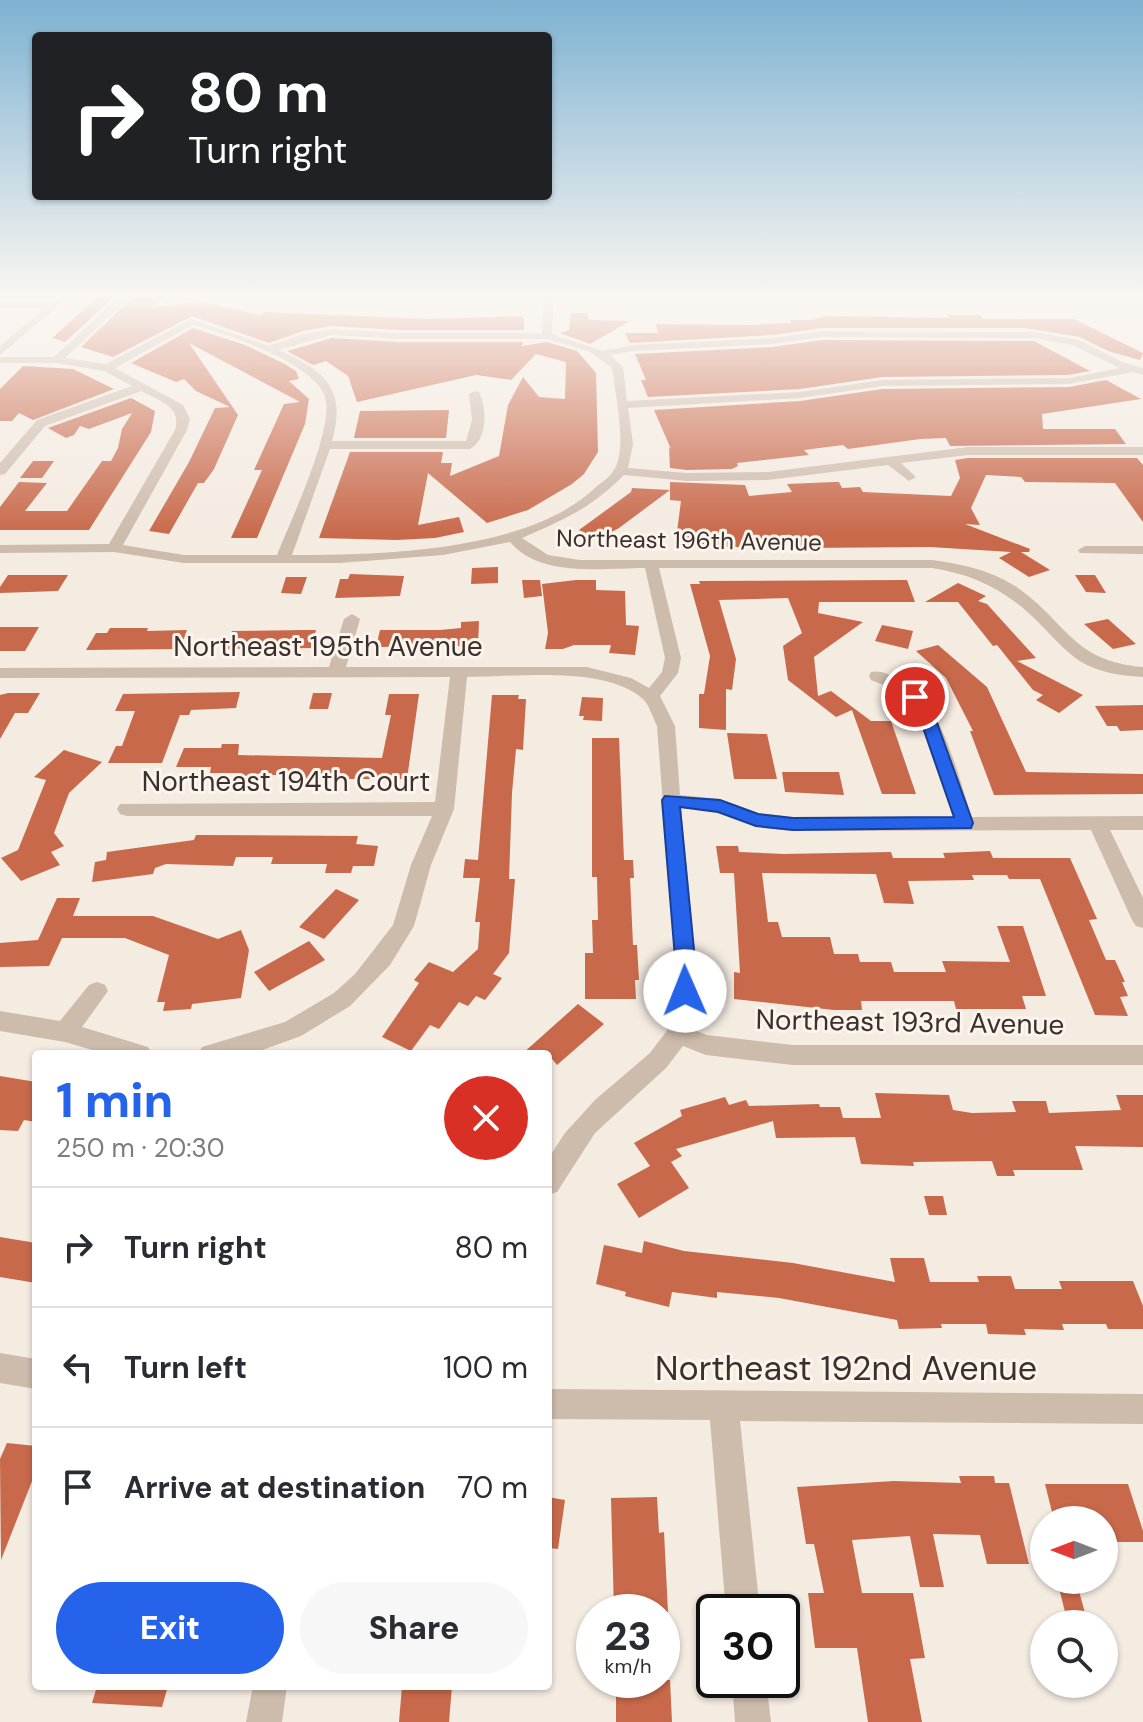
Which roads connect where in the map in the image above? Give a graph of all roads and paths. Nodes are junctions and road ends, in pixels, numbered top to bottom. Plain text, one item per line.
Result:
1 (120, 374) edge
2 (311, 374) edge
3 (618, 374) edge
4 (1111, 374) edge
5 (143, 386) junction
6 (475, 394) dead end
7 (623, 405) junction
8 (324, 445) junction
9 (1143, 451) edge
10 (891, 461) junction
11 (0, 471) edge
12 (621, 471) junction
13 (909, 477) dead end
14 (513, 537) junction
15 (114, 548) junction
16 (0, 549) edge
17 (1085, 550) dead end
18 (1143, 550) edge
19 (283, 559) junction
20 (651, 564) junction
21 (352, 619) dead end
22 (459, 671) junction
23 (336, 672) junction
24 (1143, 672) edge
25 (0, 673) edge
26 (877, 676) dead end
27 (651, 696) junction
28 (671, 800) junction
29 (127, 809) dead end
30 (444, 809) junction
31 (965, 823) junction
32 (1097, 823) junction
33 (1143, 823) edge
34 (1143, 920) edge
35 (97, 991) dead end
36 (0, 1021) edge
37 (65, 1032) junction
38 (678, 1034) junction
39 (126, 1050) edge
40 (229, 1050) edge
41 (1143, 1055) edge
42 (552, 1176) edge
43 (0, 1368) edge
44 (32, 1373) edge
45 (552, 1404) edge
46 (724, 1405) junction
47 (1143, 1409) edge
48 (741, 1594) edge
49 (269, 1690) edge
50 (751, 1698) edge
51 (264, 1722) edge
52 (753, 1722) edge

1 - 5 street
2 - 8 street
3 - 7 street
4 - 7 street
5 - 11 street
5 - 15 street
6 - 8 street
7 - 12 street
8 - 19 street
9 - 10 street
10 - 12 street
10 - 13 street
12 - 14 street
14 - 19 street
14 - 20 street, Northeast 196th Avenue
15 - 16 street
15 - 19 street
17 - 18 street
20 - 24 street, Northeast 196th Avenue
20 - 27 street
21 - 23 street
22 - 23 street, Northeast 195th Avenue
22 - 27 street, Northeast 195th Avenue
22 - 30 street
23 - 25 street, Northeast 195th Avenue
26 - 31 street
27 - 28 street
28 - 31 street
28 - 38 street
29 - 30 street, Northeast 194th Court
30 - 40 street
31 - 32 street
32 - 33 street
32 - 34 street
35 - 37 street
36 - 37 street
37 - 39 street
38 - 41 street, Northeast 193rd Avenue
38 - 42 street
43 - 44 street
45 - 46 street, Northeast 192nd Avenue
46 - 47 street, Northeast 192nd Avenue
46 - 48 street
49 - 51 street
50 - 52 street

